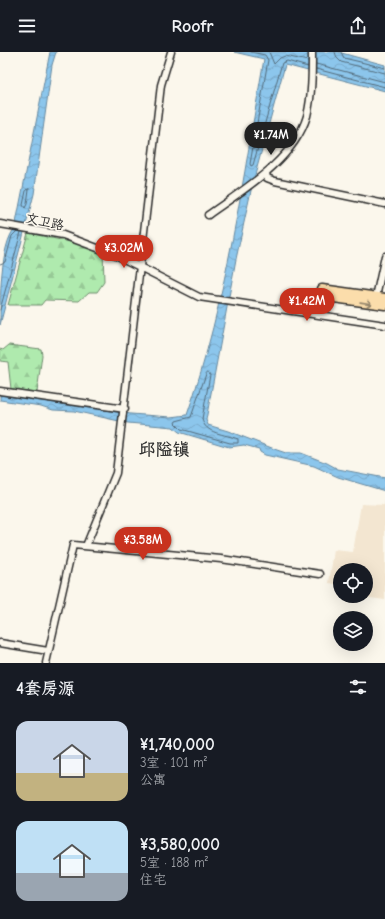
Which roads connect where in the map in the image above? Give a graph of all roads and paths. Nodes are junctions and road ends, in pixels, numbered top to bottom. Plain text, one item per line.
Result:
1 (171, 52) edge
2 (312, 52) edge
3 (266, 173) junction
4 (385, 204) edge
5 (208, 215) dead end
6 (0, 224) edge
7 (385, 256) edge
8 (381, 297) edge
9 (385, 305) edge
10 (385, 325) edge
11 (0, 391) edge
12 (125, 409) junction
13 (86, 546) junction
14 (320, 574) dead end
15 (0, 643) edge
16 (48, 652) junction
17 (46, 663) edge

1 - 12 street
2 - 3 street
3 - 4 street
3 - 5 street
6 - 10 street, 文卫路
7 - 8 street
8 -> 9 main road
11 - 12 street
12 - 13 street
13 - 14 street
13 - 16 street
15 - 16 street
16 - 17 street

